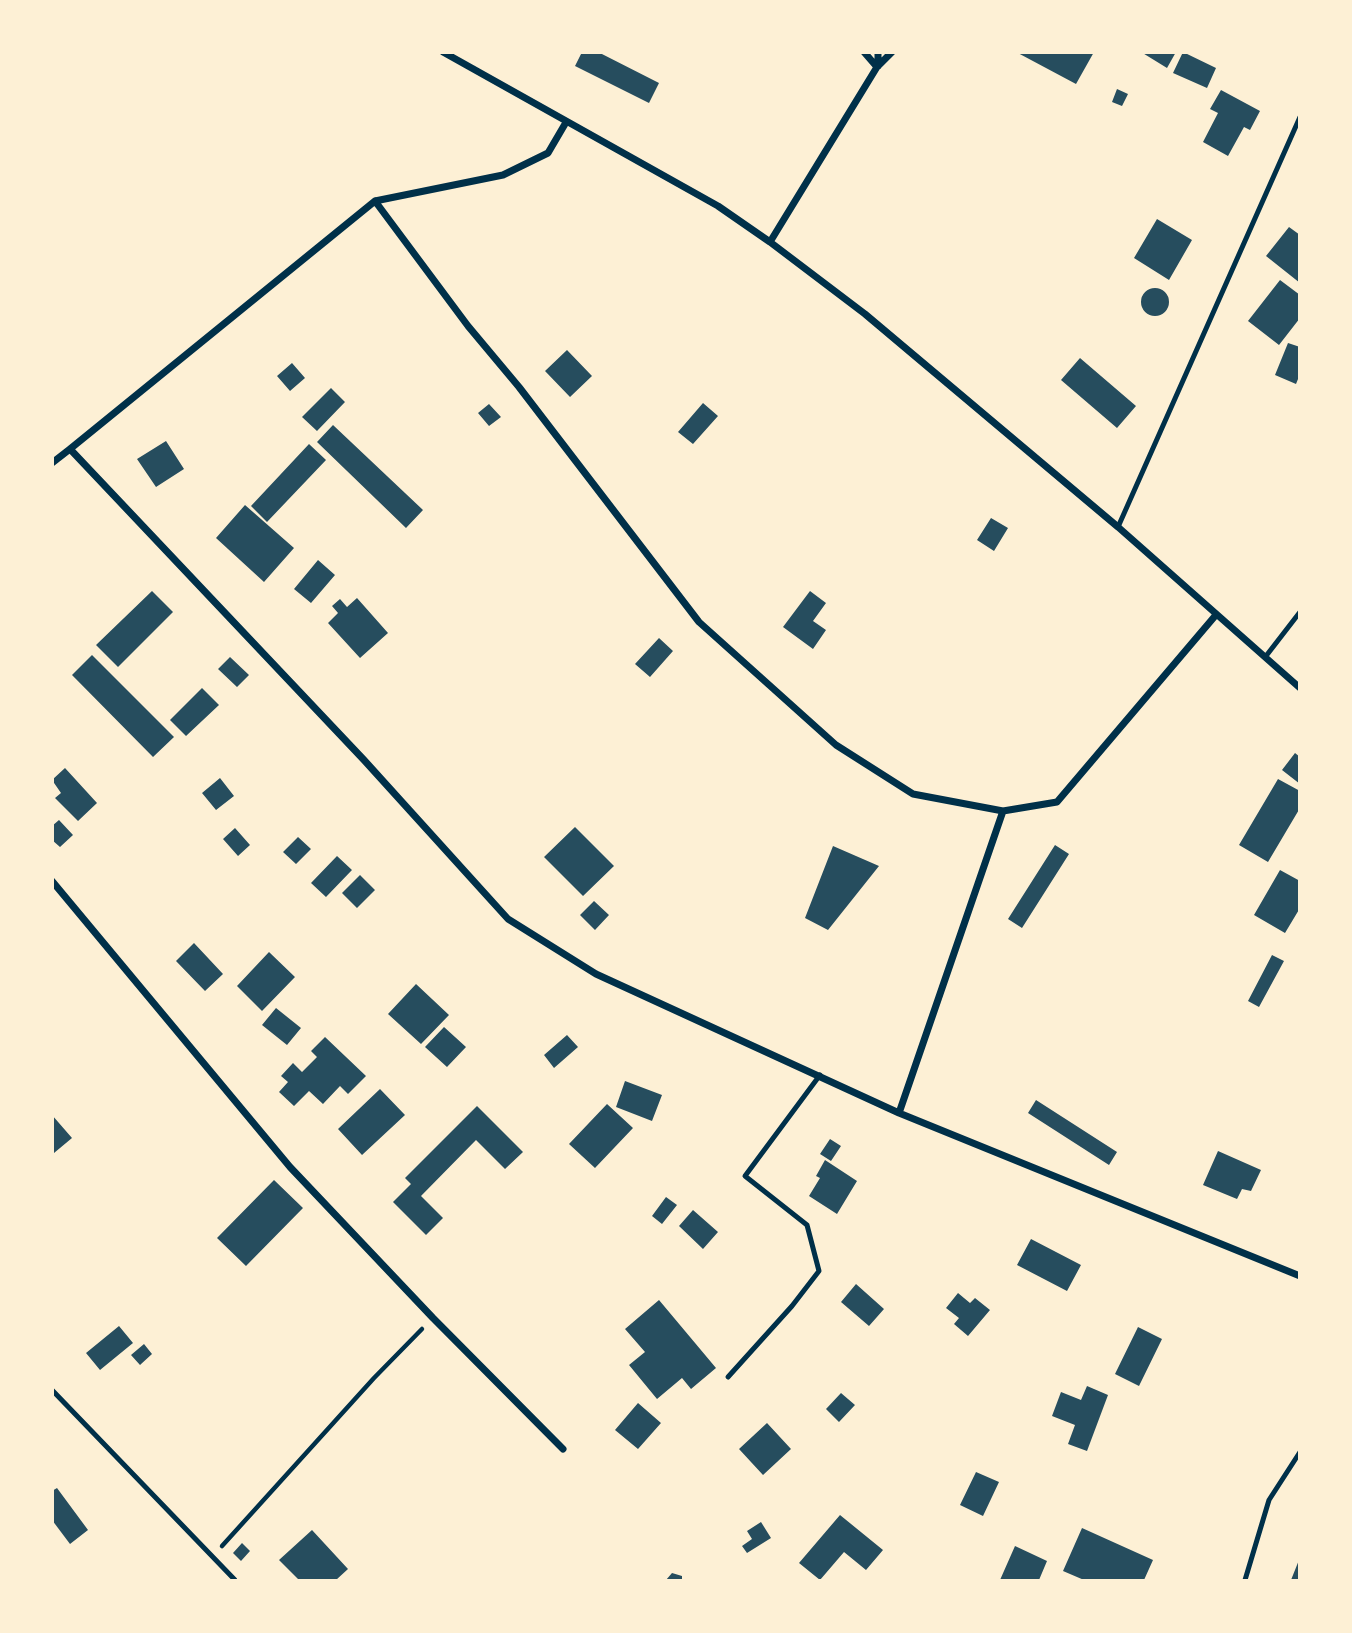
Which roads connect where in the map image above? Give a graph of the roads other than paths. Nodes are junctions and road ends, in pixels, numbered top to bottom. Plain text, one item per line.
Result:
1 (443, 52) edge
2 (864, 52) edge
3 (878, 52) edge
4 (892, 52) edge
5 (877, 67) junction
6 (1300, 117) edge
7 (565, 124) junction
8 (375, 201) junction
9 (770, 242) junction
10 (70, 449) junction
11 (52, 463) edge
12 (1118, 527) junction
13 (1300, 612) edge
14 (1215, 616) junction
15 (1266, 656) junction
16 (1300, 688) edge
17 (1003, 811) junction
18 (52, 881) edge
19 (820, 1075) junction
20 (899, 1113) junction
21 (1300, 1276) edge
22 (728, 1377) dead end
23 (52, 1390) edge
24 (563, 1449) dead end
25 (1300, 1452) edge
26 (235, 1580) edge
27 (1245, 1580) edge

1 - 7 street
2 - 5 street
3 - 5 street
4 - 5 street
5 - 9 street
6 - 12 lane
7 - 8 street
7 - 9 street
8 - 10 street
8 - 17 street
9 - 12 street
10 - 11 street
10 - 19 street
12 - 14 street
13 - 15 lane
14 - 15 street
14 - 17 street
15 - 16 street
17 - 20 street
18 - 24 street
19 - 20 street
19 - 22 lane
20 - 21 street
23 - 26 lane
25 - 27 lane

